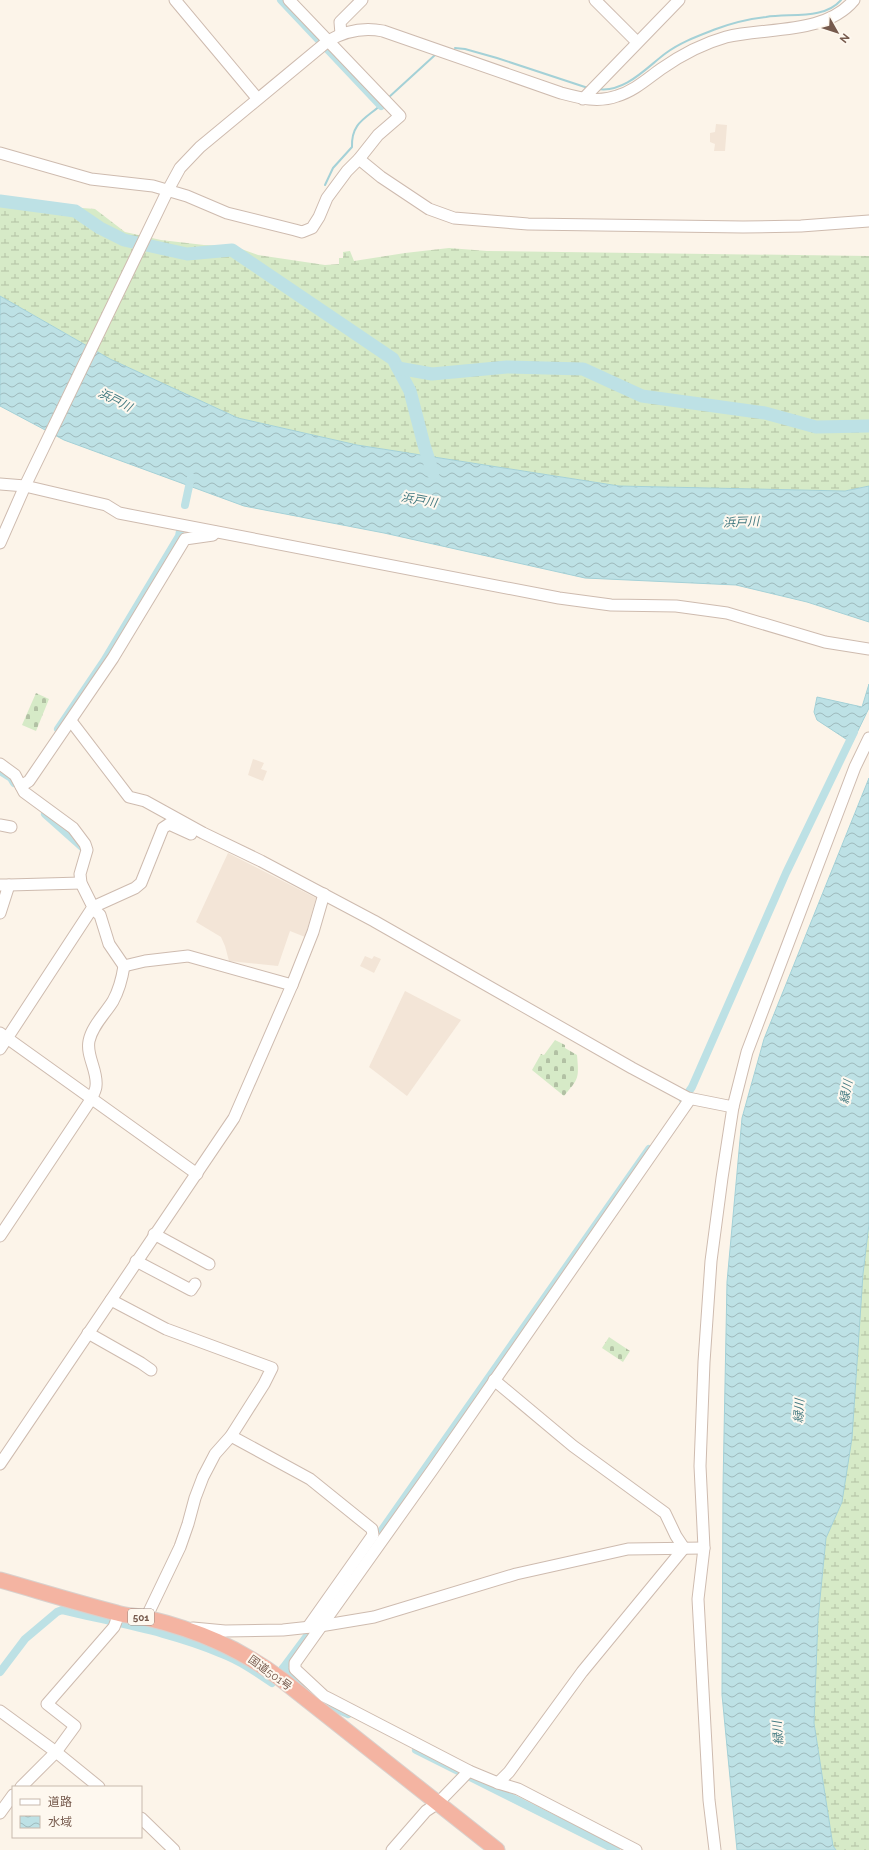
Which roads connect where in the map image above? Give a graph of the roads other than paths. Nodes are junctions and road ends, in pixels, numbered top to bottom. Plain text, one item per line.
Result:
1 (175, 0) edge
2 (289, 0) edge
3 (362, 0) edge
4 (595, 0) edge
5 (679, 0) edge
6 (854, 0) edge
7 (341, 34) junction
8 (637, 42) junction
9 (323, 44) junction
10 (590, 92) junction
11 (257, 98) junction
12 (0, 153) edge
13 (359, 159) junction
14 (168, 190) junction
15 (869, 221) edge
16 (28, 482) junction
17 (0, 484) edge
18 (215, 531) junction
19 (0, 543) edge
20 (869, 649) edge
21 (71, 721) junction
22 (869, 738) edge
23 (0, 764) edge
24 (19, 782) junction
25 (203, 833) junction
26 (79, 884) junction
27 (5, 885) edge
28 (324, 894) junction
29 (93, 908) junction
30 (0, 912) edge
31 (124, 966) junction
32 (292, 985) junction
33 (4, 1036) edge
34 (0, 1049) edge
35 (89, 1096) junction
36 (686, 1097) junction
37 (733, 1107) junction
38 (197, 1174) junction
39 (154, 1234) junction
40 (0, 1236) edge
41 (136, 1261) junction
42 (209, 1264) dead end
43 (195, 1284) dead end
44 (111, 1300) junction
45 (88, 1333) junction
46 (151, 1370) dead end
47 (494, 1380) junction
48 (230, 1436) junction
49 (0, 1464) edge
50 (684, 1548) junction
51 (704, 1548) junction
52 (0, 1580) edge
53 (146, 1618) junction
54 (116, 1620) junction
55 (174, 1626) junction
56 (320, 1626) junction
57 (308, 1627) junction
58 (0, 1711) edge
59 (56, 1752) junction
60 (466, 1774) junction
61 (498, 1783) junction
62 (21, 1786) edge
63 (98, 1786) edge
64 (12, 1796) edge
65 (438, 1803) junction
66 (0, 1813) edge
67 (142, 1819) edge
68 (174, 1850) edge
69 (392, 1850) edge
70 (497, 1850) edge
71 (636, 1850) edge
72 (715, 1850) edge

1 - 11 street
2 - 9 street
3 - 7 street
4 - 8 street
5 - 8 street
6 - 10 street
7 - 9 street
7 - 10 street
8 - 10 street
9 - 11 street
9 - 13 street
11 - 14 street
12 - 14 street
13 - 14 street
13 - 15 street
14 - 16 street
16 - 17 street
16 - 18 street
16 - 19 street
18 - 20 street
18 - 21 street
21 - 24 street
21 - 25 street
22 - 37 street
23 - 24 street
24 - 26 street
25 - 28 street
25 - 29 street
26 - 27 street
26 - 29 street
27 - 30 street
28 - 32 street
28 - 36 street
29 - 31 street
29 - 33 street
31 - 32 street
31 - 35 street
32 - 38 street
33 - 34 street
33 - 35 street
35 - 38 street
35 - 40 street
36 - 37 street
36 - 47 street
37 - 51 street
38 - 39 street
39 - 41 street
39 - 42 street
41 - 43 street
41 - 44 street
44 - 45 street
44 - 48 street
45 - 46 street
45 - 49 street
47 - 50 street
47 - 56 street
48 - 53 street
48 - 57 street
50 - 51 street
50 - 56 street
50 - 61 street
51 - 72 street
52 - 54 highway, 国道501号 / 501
53 - 54 highway, 国道501号 / 501
53 - 55 highway, 国道501号 / 501
54 - 59 street
55 - 57 street
55 - 65 highway, 国道501号 / 501
56 - 57 street
56 - 60 street
58 - 59 street
59 - 62 street
59 - 63 street
60 - 61 street
60 - 65 street
61 - 71 street
64 - 66 street
65 - 69 street
65 - 70 highway, 国道501号 / 501
67 - 68 street

